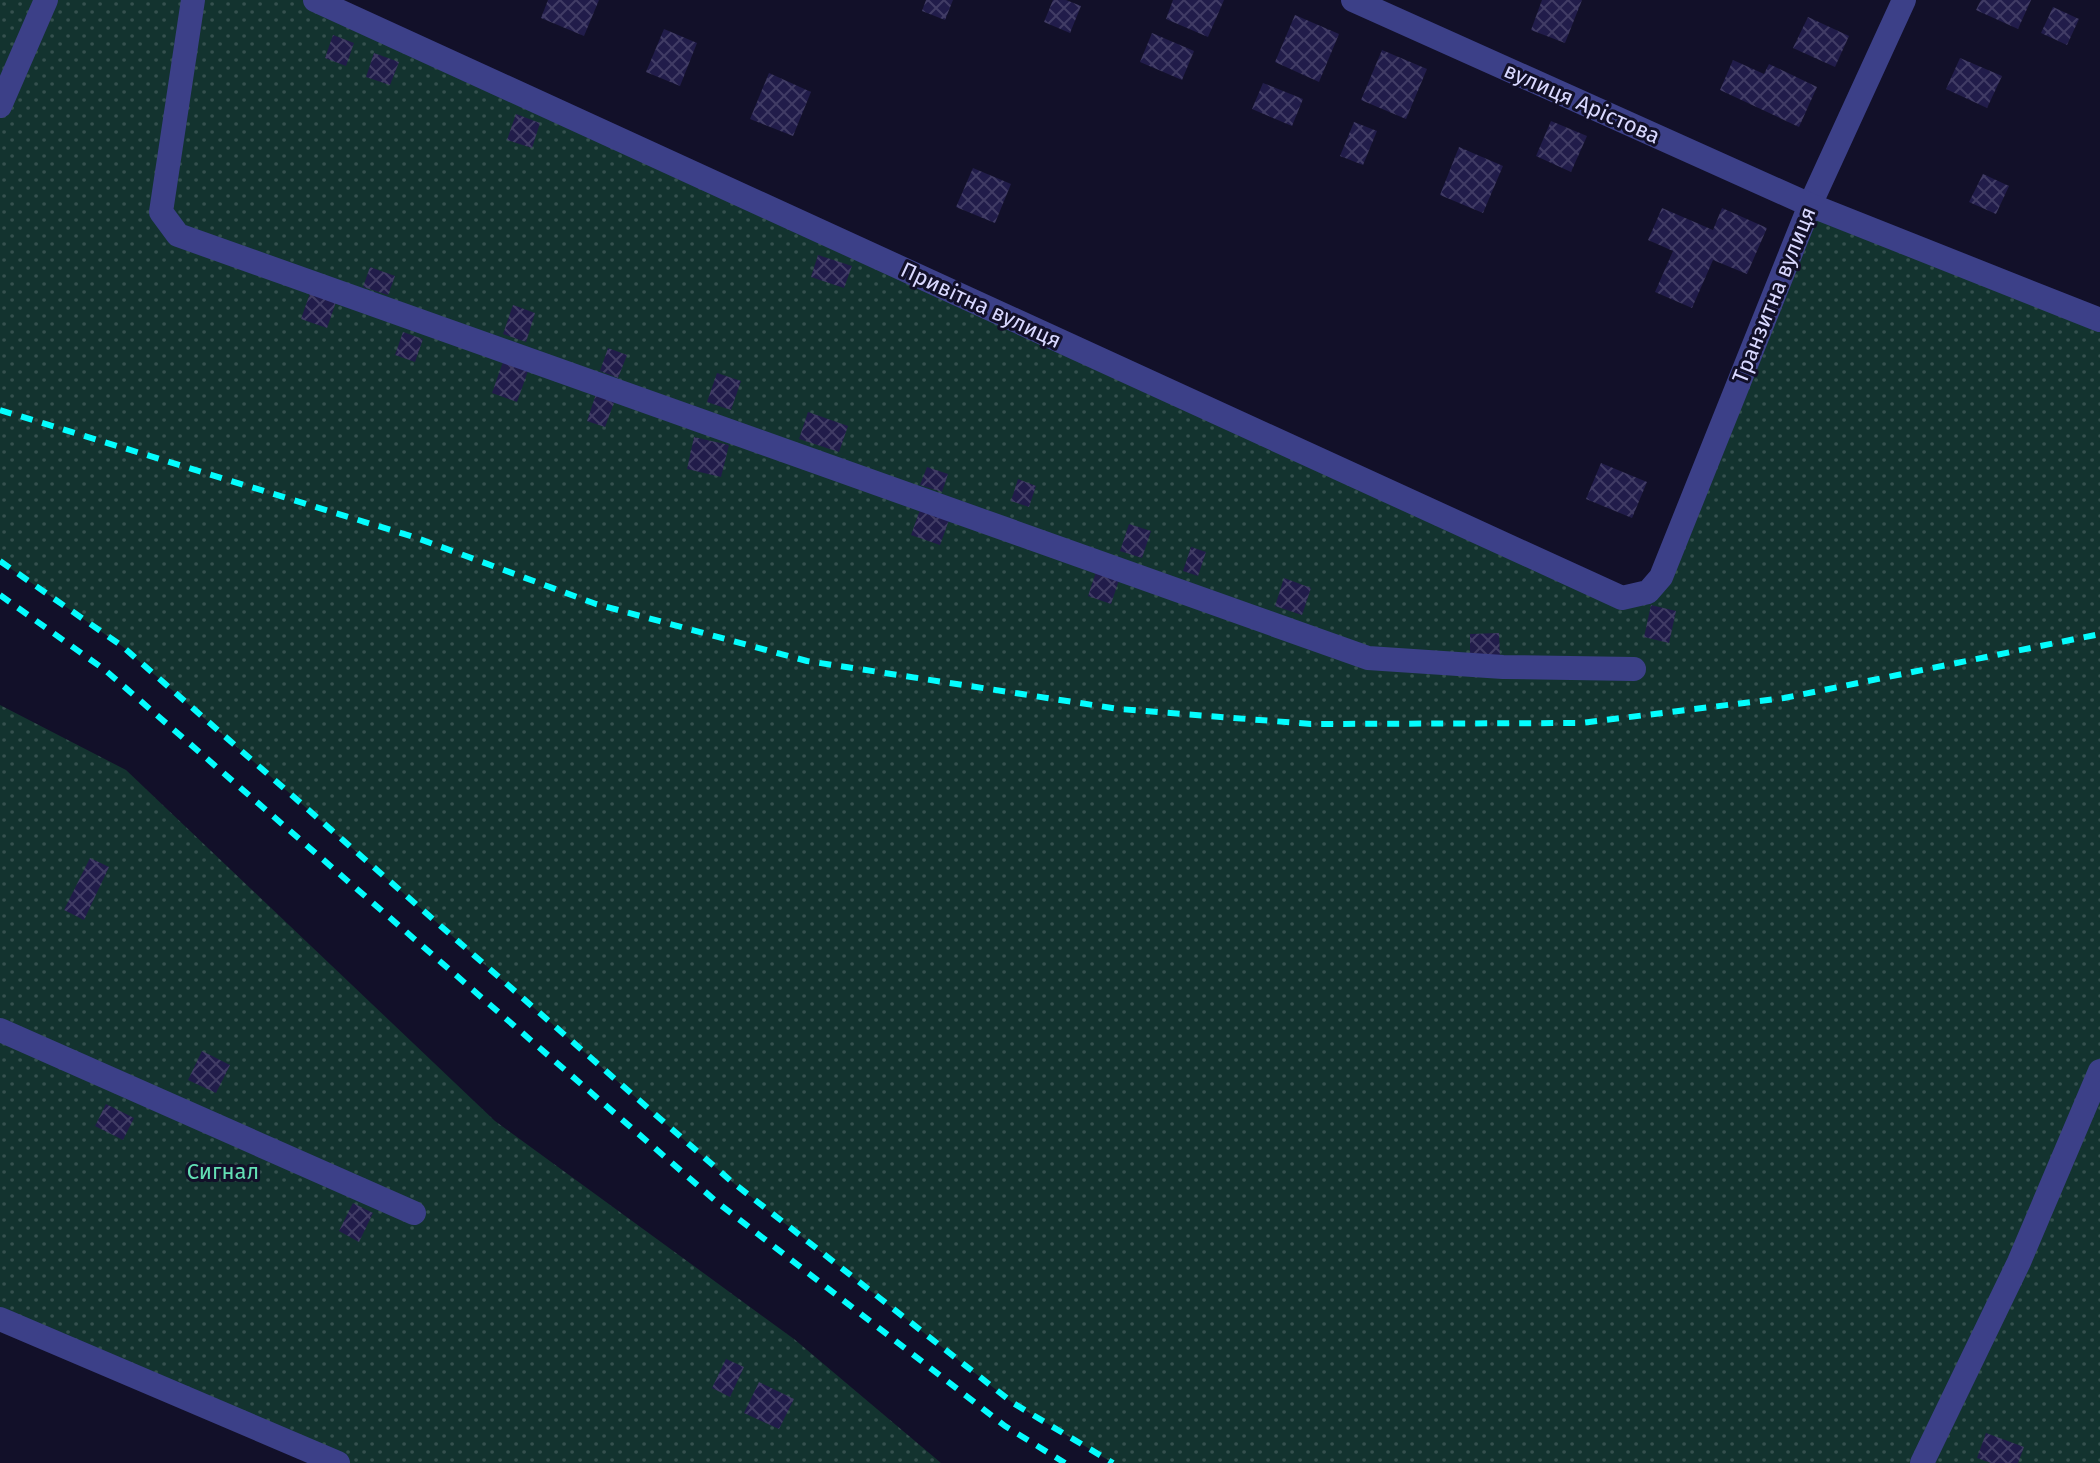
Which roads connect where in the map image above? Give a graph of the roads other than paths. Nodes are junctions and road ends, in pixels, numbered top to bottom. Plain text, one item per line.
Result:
1 (46, 0) edge
2 (193, 0) edge
3 (315, 0) edge
4 (1353, 0) edge
5 (1904, 0) edge
6 (0, 106) edge
7 (1810, 205) junction
8 (2100, 320) edge
9 (1648, 592) joint
10 (1634, 669) dead end
11 (0, 1030) edge
12 (2100, 1071) edge
13 (414, 1213) dead end
14 (0, 1319) edge
15 (338, 1463) edge
16 (1922, 1463) edge

1 - 6 street
2 - 10 street
3 - 9 street, Привітна вулиця
4 - 7 street, вулиця Арістова
5 - 7 street, Транзитна вулиця
7 - 8 street, вулиця Арістова
7 - 9 street, Транзитна вулиця
11 - 13 street
12 - 16 street
14 - 15 street

